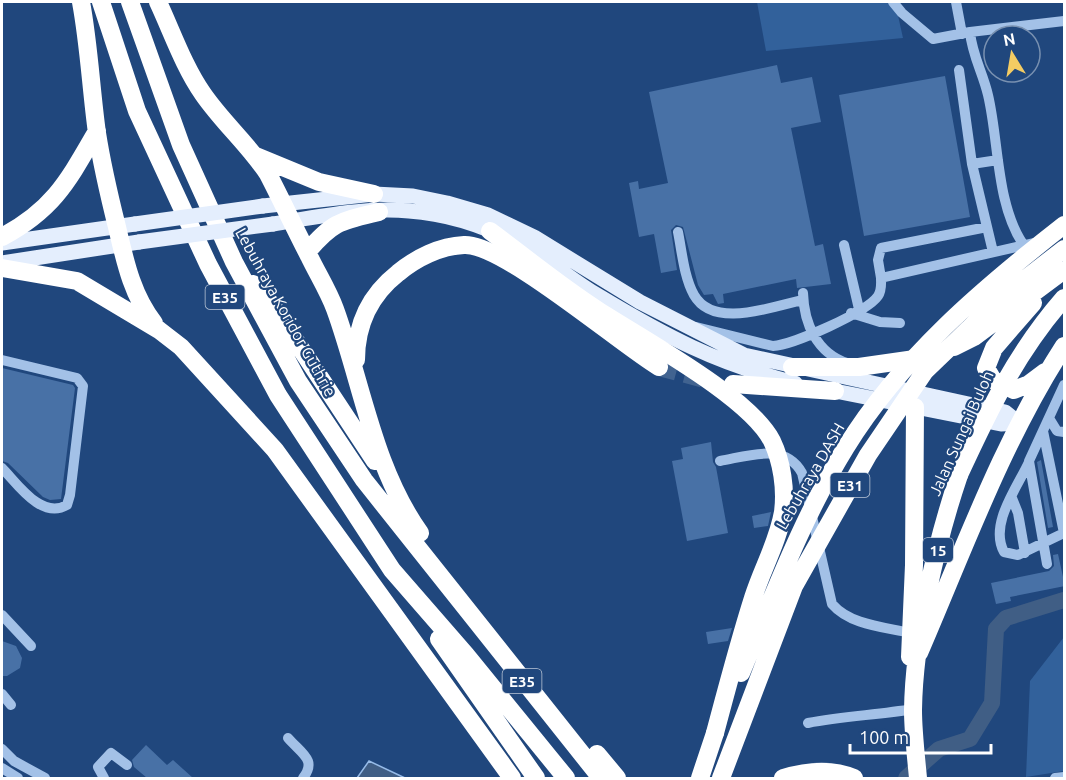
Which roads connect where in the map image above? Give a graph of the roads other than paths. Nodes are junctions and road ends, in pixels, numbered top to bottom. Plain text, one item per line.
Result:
1 (81, 2) edge
2 (101, 2) edge
3 (130, 2) edge
4 (158, 2) edge
5 (893, 2) edge
6 (956, 2) edge
7 (1065, 21) edge
8 (966, 33) junction
9 (959, 70) dead end
10 (97, 131) junction
11 (256, 156) junction
12 (998, 160) junction
13 (972, 164) junction
14 (374, 194) junction
15 (283, 204) junction
16 (379, 212) junction
17 (291, 222) junction
18 (126, 225) junction
19 (1065, 225) edge
20 (987, 226) junction
21 (490, 231) junction
22 (678, 232) dead end
23 (2, 237) edge
24 (2, 243) edge
25 (1023, 244) junction
26 (121, 245) junction
27 (844, 245) dead end
28 (1065, 249) edge
29 (307, 252) junction
30 (993, 252) junction
31 (234, 262) junction
32 (2, 263) edge
33 (2, 268) edge
34 (1059, 275) edge
35 (880, 278) junction
36 (1065, 298) edge
37 (855, 311) junction
38 (900, 322) dead end
39 (684, 326) junction
40 (159, 330) junction
41 (812, 334) junction
42 (1065, 346) edge
43 (2, 360) edge
44 (1053, 364) junction
45 (659, 367) tunnel mouth
46 (792, 367) junction
47 (859, 367) junction
48 (356, 370) junction
49 (733, 384) dead end
50 (1065, 385) edge
51 (835, 391) junction
52 (915, 407) junction
53 (1049, 418) junction
54 (1019, 423) junction
55 (1043, 431) junction
56 (1065, 432) edge
57 (720, 461) dead end
58 (1029, 461) junction
59 (2, 468) edge
60 (1012, 498) junction
61 (406, 513) junction
62 (1064, 533) edge
63 (1044, 541) junction
64 (1025, 553) junction
65 (1047, 564) dead end
66 (392, 570) junction
67 (2, 615) edge
68 (910, 633) junction
69 (31, 646) dead end
70 (919, 653) junction
71 (916, 685) junction
72 (2, 694) edge
73 (11, 705) dead end
74 (913, 716) junction
75 (808, 723) dead end
76 (715, 733) junction
77 (288, 738) dead end
78 (2, 750) edge
79 (127, 765) dead end
80 (1065, 777) edge
81 (45, 778) edge
82 (104, 778) edge
83 (303, 778) edge
84 (512, 778) edge
85 (536, 778) edge
86 (566, 778) edge
87 (601, 778) edge
88 (617, 778) edge
89 (699, 778) edge
90 (721, 778) edge
91 (783, 778) edge
92 (854, 778) edge
93 (918, 778) edge
94 (1055, 778) edge

1 - 10 highway
2 - 66 highway, E35
3 - 31 highway, Lebuhraya Koridor Guthrie / E35
4 - 11 highway
5 - 8 street
6 - 8 street
7 - 8 street
8 - 12 street
9 - 13 street
10 - 18 highway
10 - 23 highway
11 - 14 highway
11 - 15 highway
12 - 13 street
12 - 25 street
13 - 20 street
14 - 15 main road
14 - 39 main road
15 - 17 highway
15 - 18 main road, bridge
16 - 17 main road
16 - 21 main road
16 - 29 highway
17 - 26 main road, bridge
17 - 29 highway
18 - 24 main road
18 - 26 highway
19 - 25 street
19 - 76 highway, Lebuhraya DASH / E31, bridge
20 - 30 street
20 - 35 street
21 - 51 main road
21 - 76 highway, bridge
22 - 41 street
25 - 30 street
26 - 32 main road
26 - 40 highway
27 - 37 street
28 - 90 highway, E31, bridge
29 - 48 highway
30 - 35 street
31 - 61 highway
31 - 87 highway, Lebuhraya Koridor Guthrie / E35
33 - 40 highway
34 - 44 highway
34 - 47 highway
35 - 37 street
36 - 70 highway, Jalan Sungai Buloh / 15, bridge
37 - 38 street
37 - 41 street
39 - 41 street
39 - 46 main road
40 - 84 highway
41 - 47 street
42 - 44 highway
43 - 59 street
44 - 54 highway
45 - 48 highway
46 - 47 highway
46 - 54 main road
48 - 61 highway
49 - 51 highway
50 - 53 street
51 - 52 main road
52 - 54 main road
52 - 68 highway
53 - 55 street
53 - 56 street
54 - 70 highway
55 - 58 street
55 - 62 street
57 - 68 street
58 - 60 street
58 - 63 street
60 - 64 street
60 - 64 street
61 - 88 highway
62 - 63 street
63 - 64 street
63 - 65 street
66 - 85 highway
66 - 86 highway, E35
67 - 69 street
68 - 71 highway
70 - 71 highway, Jalan Sungai Buloh / 15
71 - 74 highway, Jalan Sungai Buloh / 15
72 - 73 street
74 - 75 street
74 - 93 highway, Jalan Sungai Buloh / 15
76 - 89 highway, Lebuhraya DASH / E31
77 - 83 street
78 - 81 street
79 - 82 street
80 - 94 street
91 - 92 highway

